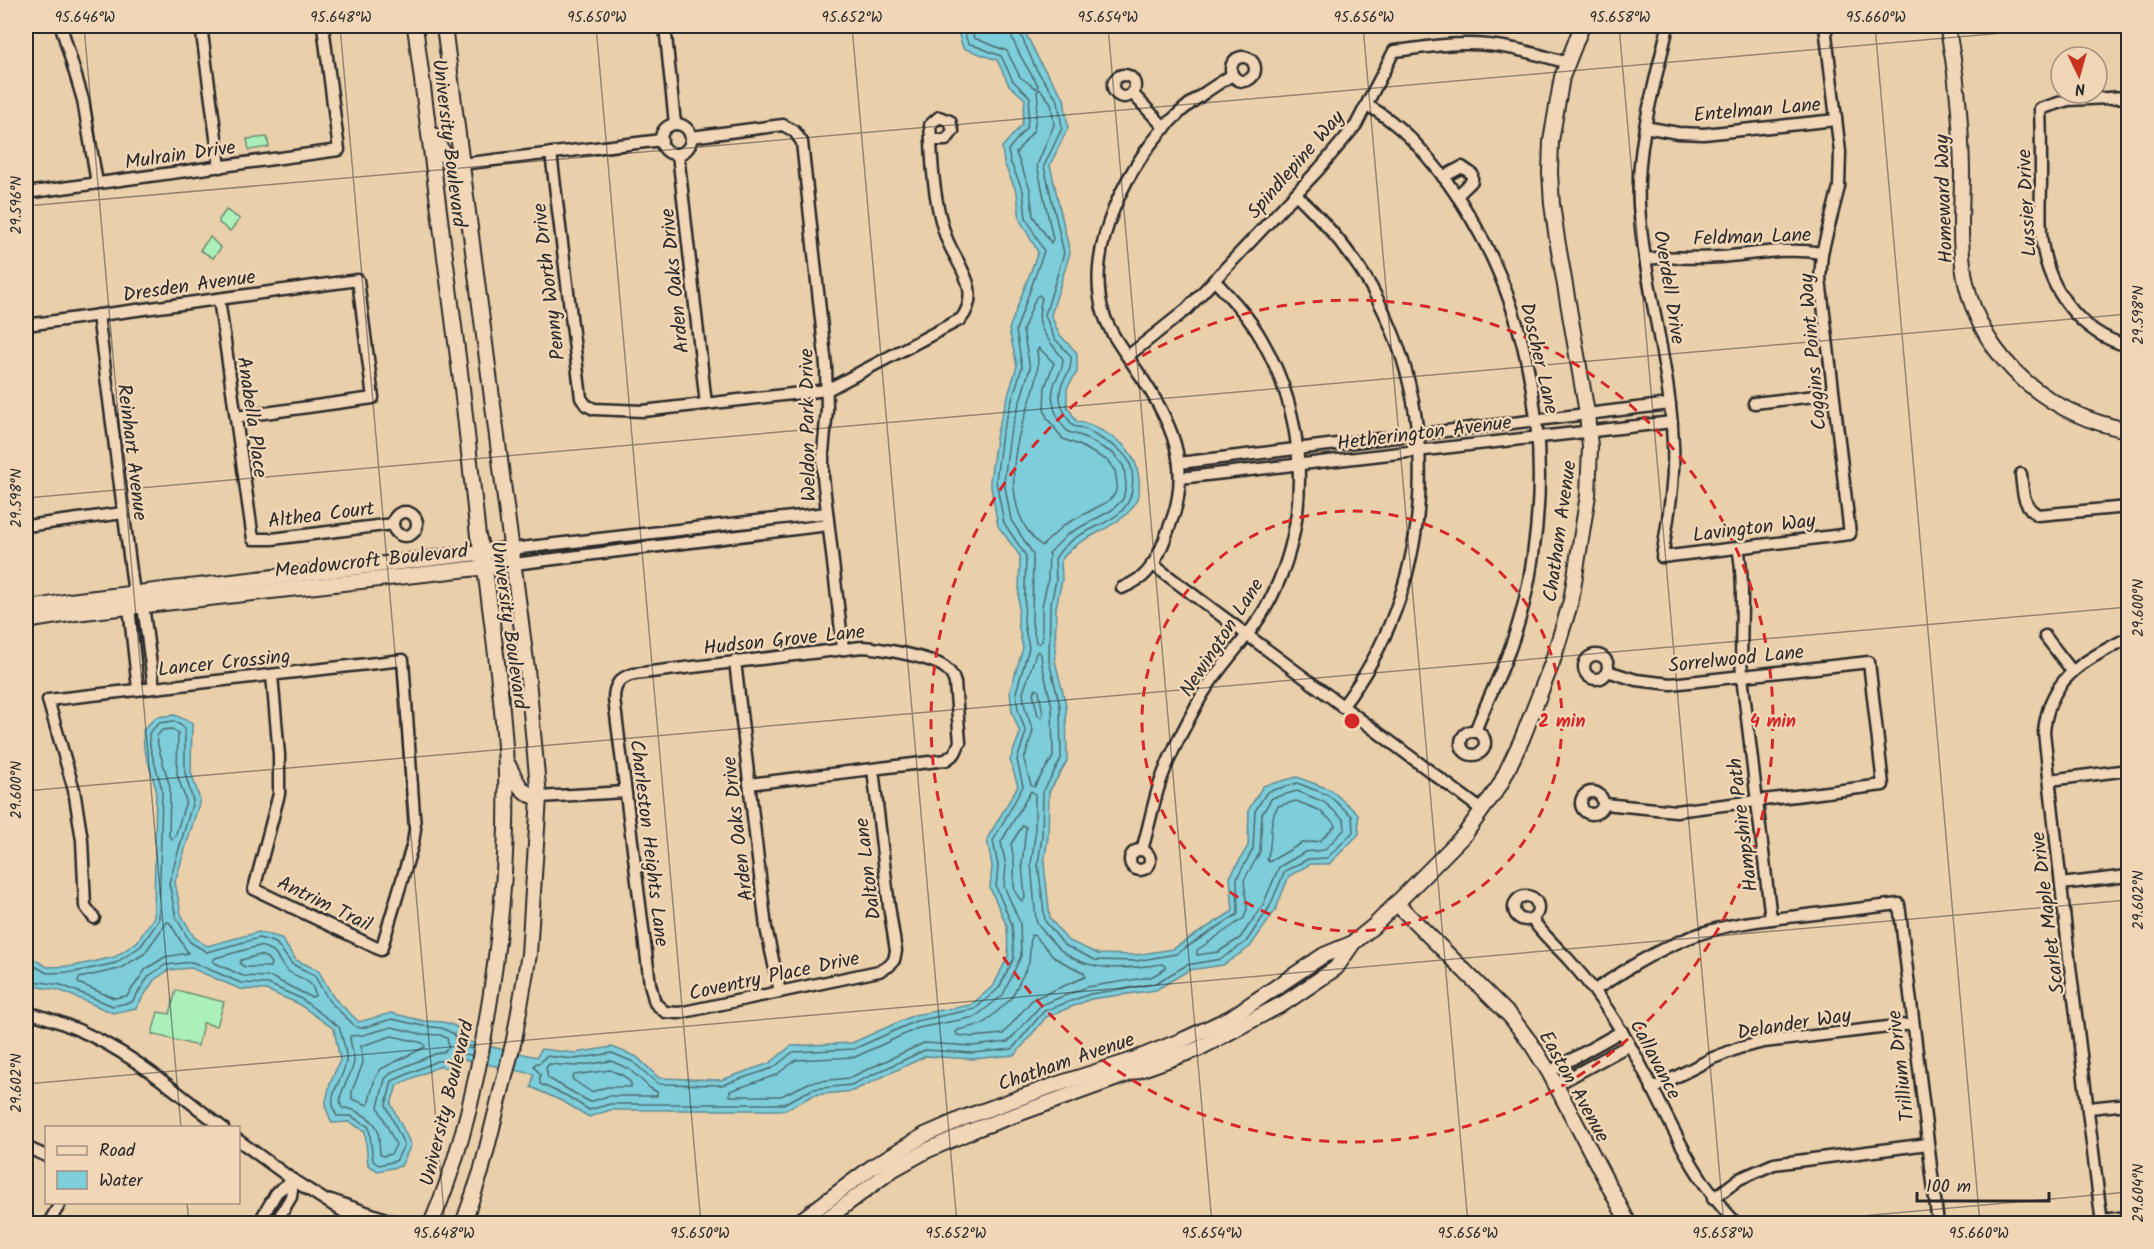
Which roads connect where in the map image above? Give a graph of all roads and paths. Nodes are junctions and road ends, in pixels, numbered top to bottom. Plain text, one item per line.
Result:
1 (61, 26) edge
2 (201, 26) edge
3 (323, 26) edge
4 (415, 26) edge
5 (444, 26) edge
6 (665, 26) edge
7 (1582, 26) edge
8 (1668, 26) edge
9 (1825, 26) edge
10 (1947, 26) edge
11 (1568, 63) junction
12 (1232, 75) dead end
13 (1132, 93) dead end
14 (2128, 97) edge
15 (1366, 105) junction
16 (1836, 120) junction
17 (675, 124) junction
18 (428, 127) junction
19 (1645, 127) junction
20 (1165, 128) junction
21 (691, 137) junction
22 (662, 140) junction
23 (931, 140) dead end
24 (551, 153) junction
25 (678, 154) junction
26 (461, 164) junction
27 (220, 166) junction
28 (1443, 177) junction
29 (97, 183) junction
30 (26, 193) edge
31 (1296, 194) junction
32 (1457, 196) junction
33 (1822, 253) junction
34 (1647, 259) junction
35 (1214, 280) junction
36 (219, 299) junction
37 (98, 315) junction
38 (26, 325) edge
39 (2128, 346) edge
40 (1128, 356) junction
41 (827, 390) junction
42 (1833, 394) junction
43 (706, 404) junction
44 (1670, 404) junction
45 (1754, 404) dead end
46 (1587, 413) junction
47 (236, 417) junction
48 (1536, 420) junction
49 (1672, 422) junction
50 (2128, 430) edge
51 (1589, 431) junction
52 (1418, 435) junction
53 (1538, 437) junction
54 (1297, 449) junction
55 (1420, 451) junction
56 (1179, 464) junction
57 (1299, 465) junction
58 (2021, 474) dead end
59 (1180, 478) junction
60 (2128, 507) edge
61 (123, 513) junction
62 (827, 513) junction
63 (393, 524) dead end
64 (828, 525) junction
65 (26, 526) edge
66 (1850, 534) joint
67 (253, 539) joint
68 (1738, 548) junction
69 (512, 549) junction
70 (1662, 557) joint
71 (484, 560) junction
72 (514, 564) junction
73 (1152, 564) junction
74 (1122, 588) dead end
75 (135, 602) junction
76 (26, 609) edge
77 (26, 621) edge
78 (1246, 635) junction
79 (2045, 636) dead end
80 (2128, 638) edge
81 (843, 648) junction
82 (735, 661) junction
83 (1607, 671) dead end
84 (2072, 671) junction
85 (272, 675) junction
86 (1742, 676) junction
87 (621, 679) joint
88 (154, 688) junction
89 (138, 689) junction
90 (1342, 707) junction
91 (1475, 732) dead end
92 (506, 762) junction
93 (873, 770) junction
94 (2128, 770) edge
95 (2050, 780) junction
96 (749, 784) junction
97 (625, 792) junction
98 (539, 797) junction
99 (1758, 801) junction
100 (1604, 804) dead end
101 (1482, 810) junction
102 (1142, 850) dead end
103 (2128, 876) edge
104 (2061, 884) junction
105 (1396, 903) junction
106 (94, 918) dead end
107 (1532, 919) dead end
108 (1771, 919) junction
109 (1353, 944) junction
110 (381, 950) joint
111 (892, 963) joint
112 (1595, 990) junction
113 (780, 992) junction
114 (662, 1011) joint
115 (26, 1012) edge
116 (1913, 1024) junction
117 (1622, 1031) junction
118 (1629, 1045) junction
119 (1553, 1078) junction
120 (1652, 1089) junction
121 (2128, 1104) edge
122 (2089, 1108) junction
123 (219, 1126) edge
124 (240, 1141) edge
125 (1928, 1144) junction
126 (26, 1147) edge
127 (45, 1156) edge
128 (293, 1180) junction
129 (322, 1197) junction
130 (1713, 1199) junction
131 (61, 1204) edge
132 (2128, 1217) edge
133 (2102, 1222) edge
134 (48, 1224) edge
135 (258, 1224) edge
136 (275, 1224) edge
137 (363, 1224) edge
138 (400, 1224) edge
139 (431, 1224) edge
140 (463, 1224) edge
141 (796, 1224) edge
142 (820, 1224) edge
143 (1629, 1224) edge
144 (1737, 1224) edge
145 (1938, 1224) edge

1 - 29 street
2 - 27 street
3 - 27 street, Mulrain Drive
4 - 18 street, University Boulevard
5 - 26 street, University Boulevard
6 - 17 street
7 - 11 street, Chatham Avenue
8 - 19 street, Overdell Drive
9 - 16 street, Coggins Point Way
10 - 50 street, Homeward Way
11 - 15 street, Spindlepine Way
11 - 46 street, Chatham Avenue
12 - 20 street
13 - 20 street
14 - 39 street, Lussier Drive
15 - 28 street, Doscher Lane
15 - 31 street, Spindlepine Way
16 - 19 street, Entelman Lane
16 - 33 street, Coggins Point Way
17 - 21 street
17 - 22 street
18 - 26 street
18 - 71 street, University Boulevard
19 - 34 street, Overdell Drive
20 - 40 street
21 - 25 street
21 - 41 street, Weldon Park Drive
22 - 24 street
22 - 25 street
23 - 41 street
24 - 26 street
24 - 43 street, Penny Worth Drive
25 - 43 street, Arden Oaks Drive
26 - 69 street, University Boulevard
27 - 29 street, Mulrain Drive
28 - 32 street, Doscher Lane
28 - 32 street
29 - 30 street, Mulrain Drive
31 - 35 street, Spindlepine Way
31 - 52 street
32 - 48 street, Doscher Lane
33 - 34 street, Feldman Lane
33 - 42 street, Coggins Point Way
34 - 44 street, Overdell Drive
35 - 40 street, Spindlepine Way
35 - 54 street, Newington Lane
36 - 37 street, Dresden Avenue
36 - 47 street, Anabella Place
36 - 47 street, Dresden Avenue
37 - 38 street, Dresden Avenue
37 - 61 street, Reinhart Avenue
40 - 56 street
41 - 43 street
41 - 62 street, Weldon Park Drive
42 - 45 street
42 - 66 street, Coggins Point Way
44 - 46 street, Hetherington Avenue
44 - 49 street, Overdell Drive
46 - 48 street, Hetherington Avenue
46 - 51 street, Chatham Avenue
47 - 67 street, Anabella Place
48 - 52 street, Hetherington Avenue
48 - 53 street, Doscher Lane
49 - 51 street, Hetherington Avenue
49 - 70 street, Overdell Drive
51 - 53 street, Hetherington Avenue
51 - 101 street, Chatham Avenue
52 - 54 street, Hetherington Avenue
52 - 55 street
53 - 55 street, Hetherington Avenue
53 - 91 street, Doscher Lane
54 - 56 street, Hetherington Avenue
54 - 57 street, Newington Lane
55 - 57 street, Hetherington Avenue
55 - 90 street
56 - 59 street
57 - 59 street, Hetherington Avenue
57 - 78 street, Newington Lane
58 - 60 street
59 - 73 street
61 - 65 street
61 - 75 street, Reinhart Avenue
62 - 64 street, Weldon Park Drive
62 - 69 street, Meadowcroft Boulevard
63 - 67 street, Althea Court
64 - 72 street, Meadowcroft Boulevard
64 - 81 street, Weldon Park Drive
66 - 68 street, Lavington Way
68 - 70 street, Lavington Way
68 - 86 street, Hampshire Path
69 - 71 street, Meadowcroft Boulevard
69 - 72 street, University Boulevard
71 - 72 street, Meadowcroft Boulevard
71 - 75 street, Meadowcroft Boulevard
71 - 92 street, University Boulevard
72 - 98 street, University Boulevard
73 - 74 street
73 - 78 street
75 - 76 street, Meadowcroft Boulevard
75 - 77 street, Meadowcroft Boulevard
75 - 88 street, Reinhart Avenue
75 - 89 street, Reinhart Avenue
78 - 90 street
78 - 102 street, Newington Lane
79 - 84 street
80 - 84 street, Scarlet Maple Drive
81 - 82 street, Hudson Grove Lane
81 - 93 street, Hudson Grove Lane
82 - 87 street, Hudson Grove Lane
82 - 96 street, Arden Oaks Drive
83 - 86 street, Sorrelwood Lane
84 - 95 street, Scarlet Maple Drive
85 - 88 street, Lancer Crossing
85 - 110 street, Antrim Trail
85 - 110 street, Lancer Crossing
86 - 99 street, Hampshire Path
86 - 99 street, Sorrelwood Lane
87 - 97 street, Charleston Heights Lane
88 - 89 street, Lancer Crossing
89 - 106 street, Lancer Crossing
90 - 101 street
92 - 98 street
92 - 139 street, University Boulevard
93 - 96 street
93 - 111 street, Dalton Lane
94 - 95 street
95 - 104 street, Scarlet Maple Drive
96 - 113 street, Arden Oaks Drive
97 - 98 street
97 - 114 street, Charleston Heights Lane
98 - 140 street, University Boulevard
99 - 100 street
99 - 108 street, Hampshire Path
101 - 105 street, Chatham Avenue
103 - 104 street
104 - 122 street, Scarlet Maple Drive
105 - 109 street, Chatham Avenue
105 - 119 street, Easton Avenue
107 - 112 street, Callavance
108 - 112 street
108 - 116 street, Trillium Drive
109 - 141 street, Chatham Avenue
109 - 142 street, Chatham Avenue
111 - 113 street, Coventry Place Drive
112 - 117 street, Callavance
113 - 114 street, Coventry Place Drive
115 - 123 street
116 - 120 street, Delander Way
116 - 125 street, Trillium Drive
117 - 118 street, Callavance
117 - 119 street
118 - 119 street
118 - 120 street, Callavance
119 - 143 street, Easton Avenue
120 - 130 street, Callavance
121 - 122 street
122 - 133 street, Scarlet Maple Drive
124 - 128 street
125 - 130 street
125 - 145 street, Trillium Drive
126 - 127 street
128 - 129 street
128 - 135 street
128 - 136 street
129 - 137 street
129 - 138 street
130 - 144 street, Callavance
131 - 134 street
132 - 133 street

